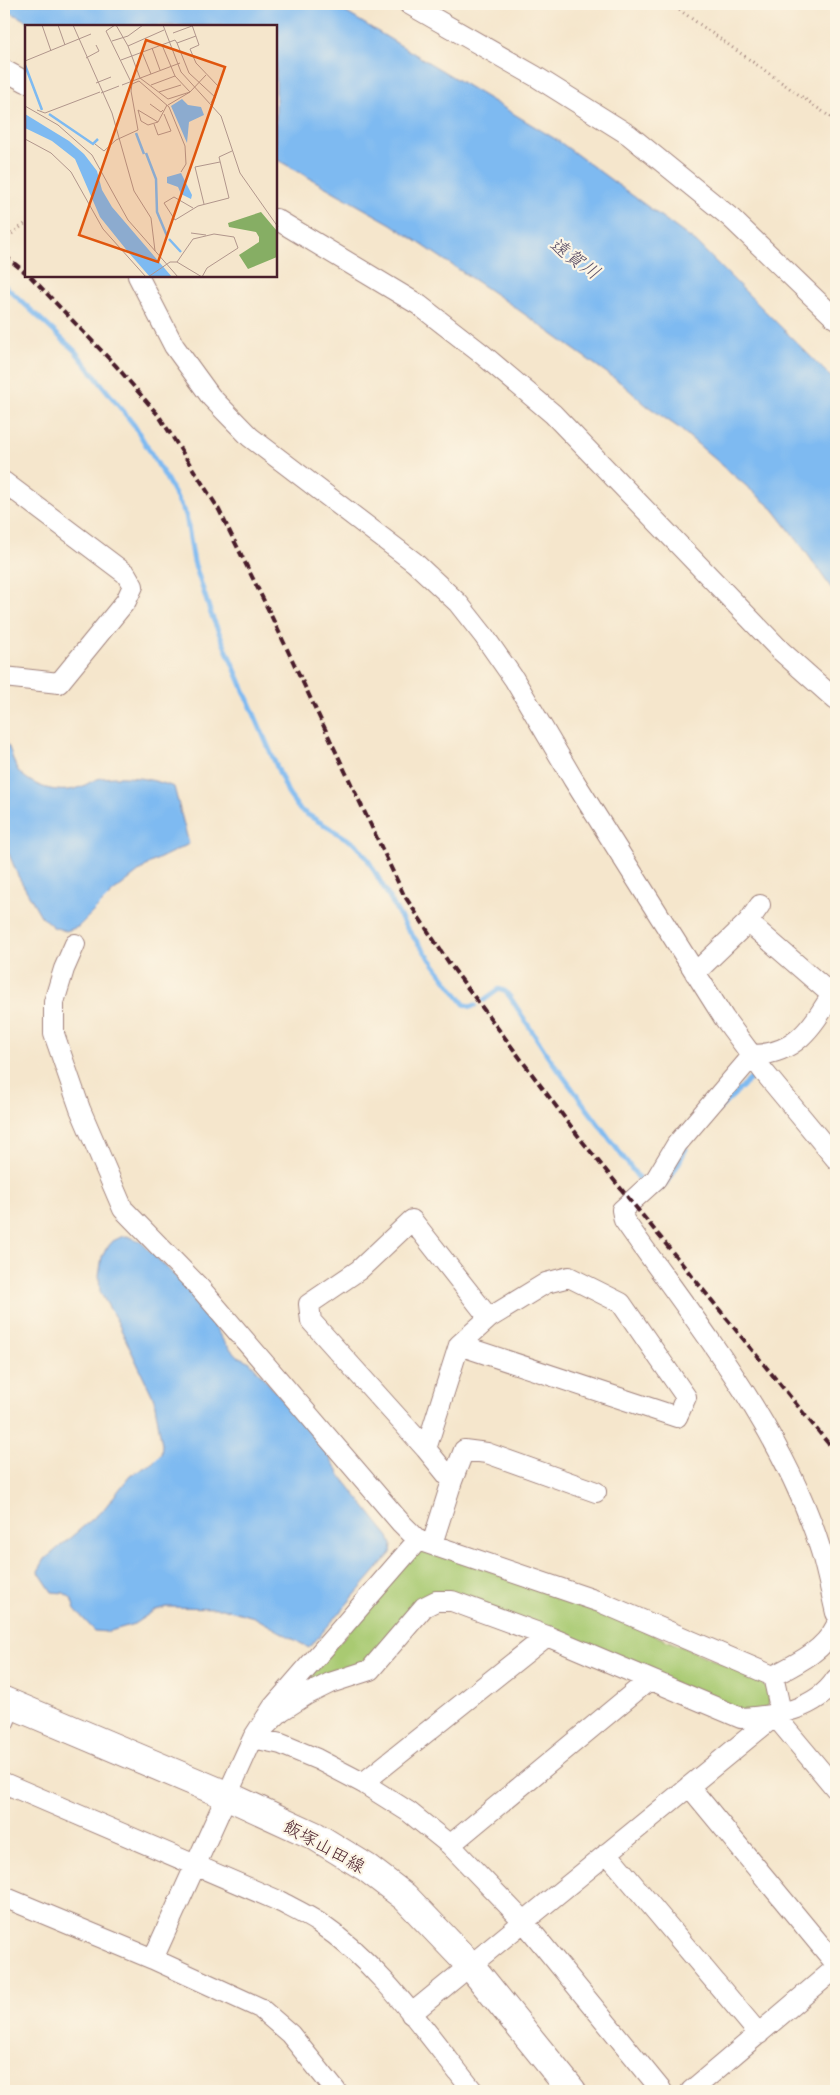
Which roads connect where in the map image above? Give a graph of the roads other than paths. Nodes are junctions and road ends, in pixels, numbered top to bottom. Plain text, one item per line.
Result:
1 (409, 4) edge
2 (4, 70) edge
3 (25, 81) edge
4 (278, 220) edge
5 (139, 278) edge
6 (836, 319) edge
7 (4, 482) edge
8 (4, 677) edge
9 (836, 700) edge
10 (760, 905) dead end
11 (748, 922) junction
12 (75, 944) dead end
13 (695, 973) junction
14 (834, 991) edge
15 (759, 1064) junction
16 (836, 1159) edge
17 (490, 1318) junction
18 (459, 1344) junction
19 (426, 1449) junction
20 (452, 1482) junction
21 (596, 1492) dead end
22 (425, 1542) junction
23 (836, 1625) edge
24 (547, 1636) junction
25 (772, 1676) junction
26 (836, 1679) edge
27 (649, 1680) junction
28 (6, 1709) edge
29 (775, 1716) junction
30 (253, 1738) junction
31 (4, 1783) edge
32 (363, 1783) junction
33 (689, 1786) junction
34 (836, 1789) edge
35 (226, 1795) junction
36 (450, 1845) junction
37 (607, 1853) junction
38 (197, 1866) junction
39 (4, 1897) edge
40 (524, 1922) junction
41 (153, 1959) junction
42 (836, 1964) edge
43 (470, 1965) junction
44 (836, 1968) edge
45 (411, 2014) junction
46 (758, 2034) junction
47 (336, 2091) edge
48 (473, 2091) edge
49 (572, 2091) edge
50 (662, 2091) edge
51 (691, 2091) edge

1 - 6 street
2 - 3 street
4 - 9 street
5 - 13 street
7 - 8 street
10 - 11 street
11 - 13 street
11 - 14 street
12 - 22 street
13 - 15 street
14 - 15 street
15 - 16 street
15 - 23 street
17 - 18 street
17 - 18 street
17 - 19 street
18 - 19 street
19 - 20 street
20 - 21 street
20 - 22 street
22 - 25 street
22 - 30 street
23 - 25 street
24 - 27 street
24 - 30 street
24 - 32 street
25 - 29 street
26 - 29 street
27 - 29 street
27 - 36 street
28 - 35 main road, 飯塚山田線
29 - 33 street
29 - 34 street
30 - 32 street
30 - 35 street
31 - 38 street
32 - 36 street
33 - 37 street
33 - 42 street
35 - 38 street
35 - 43 main road, 飯塚山田線
36 - 40 street
37 - 40 street
37 - 46 street
38 - 41 street
38 - 45 street
39 - 41 street
40 - 43 street
40 - 50 street
41 - 47 street
43 - 45 street
43 - 49 main road, 飯塚山田線
44 - 46 street
45 - 48 street
46 - 51 street

